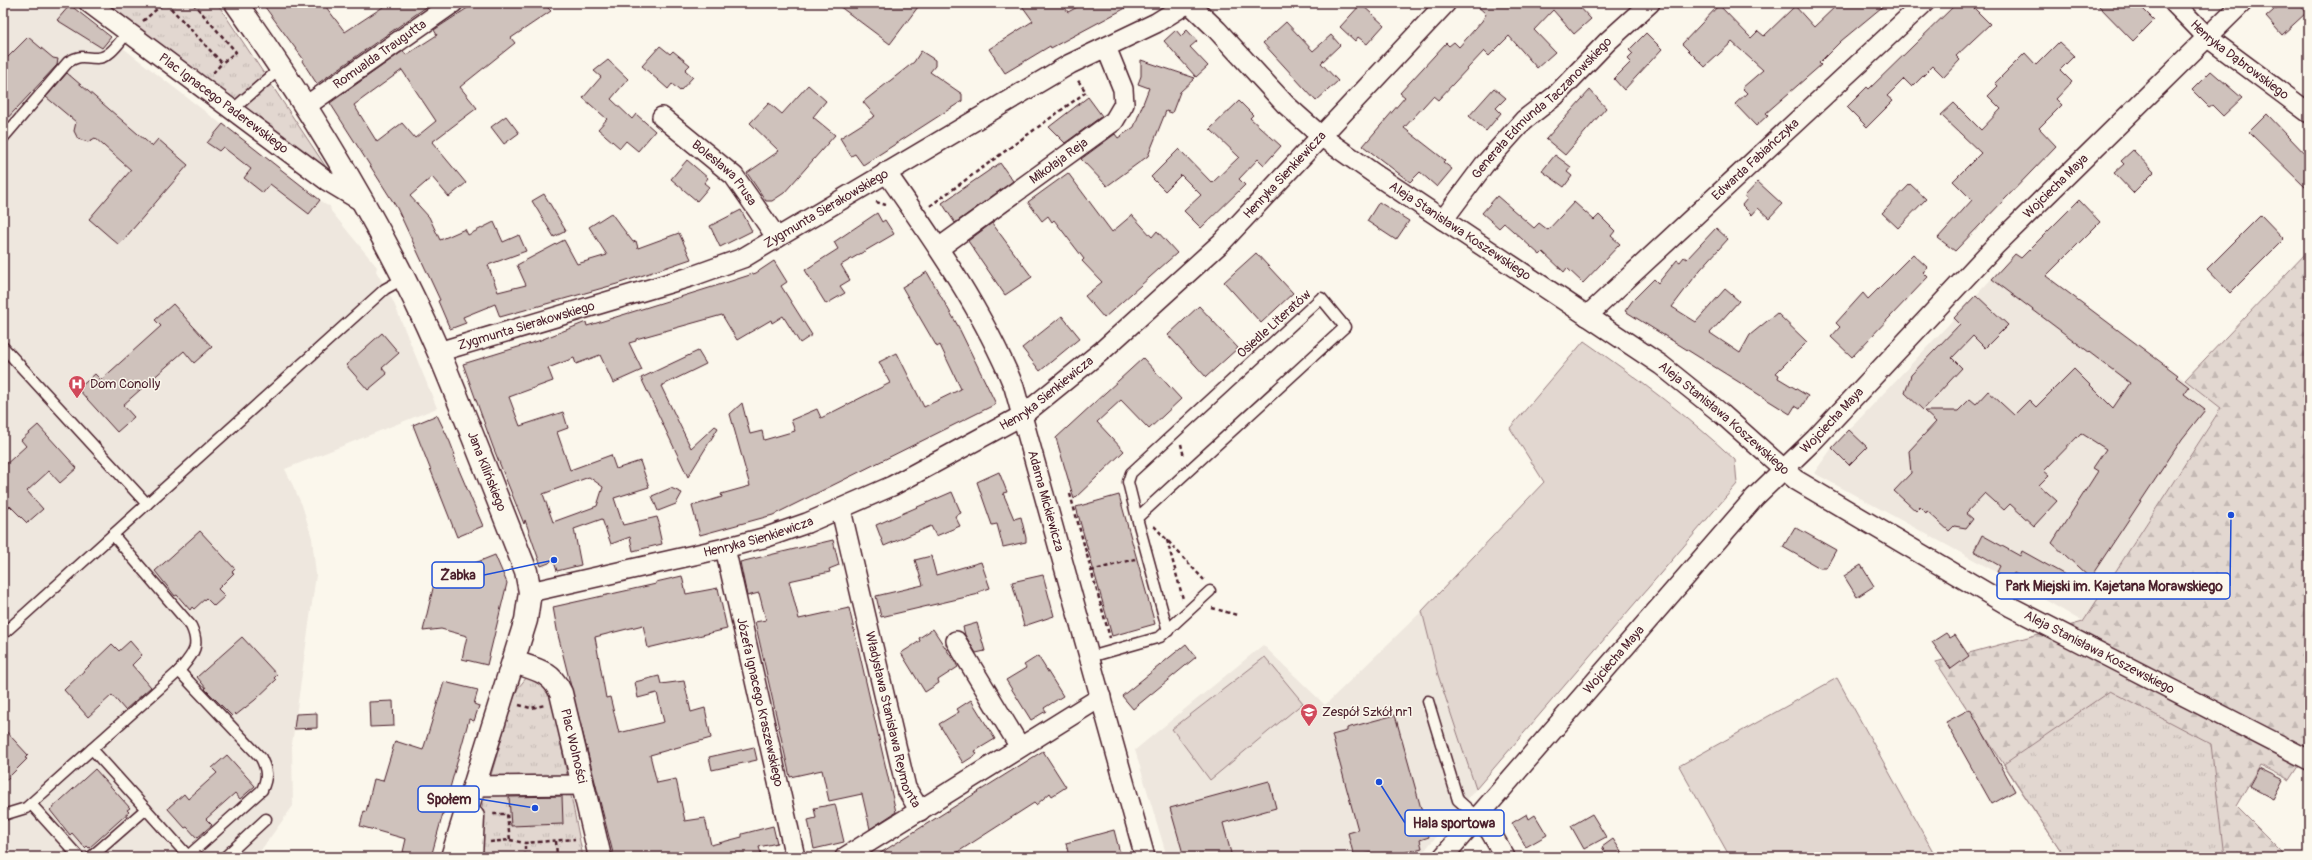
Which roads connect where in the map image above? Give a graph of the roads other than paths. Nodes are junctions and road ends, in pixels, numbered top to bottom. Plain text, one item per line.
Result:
1 (89, 3) edge
2 (236, 3) edge
3 (453, 3) edge
4 (1188, 3) edge
5 (1446, 3) edge
6 (1650, 3) edge
7 (1924, 3) edge
8 (2174, 3) edge
9 (2242, 3) edge
10 (129, 33) junction
11 (2207, 37) junction
12 (1106, 47) junction
13 (281, 68) junction
14 (306, 106) junction
15 (232, 110) junction
16 (2309, 113) edge
17 (662, 117) dead end
18 (1322, 137) junction
19 (3, 138) edge
20 (886, 172) junction
21 (361, 200) junction
22 (1443, 220) junction
23 (777, 238) junction
24 (940, 248) junction
25 (403, 278) junction
26 (1587, 316) junction
27 (3, 347) edge
28 (438, 352) junction
29 (1024, 415) junction
30 (1783, 469) junction
31 (147, 504) junction
32 (841, 510) junction
33 (1137, 518) junction
34 (113, 535) junction
35 (724, 548) junction
36 (1210, 591) road end
37 (530, 592) junction
38 (1168, 631) junction
39 (3, 634) edge
40 (956, 641) dead end
41 (1090, 657) junction
42 (514, 662) junction
43 (179, 671) junction
44 (1101, 697) junction
45 (1428, 701) dead end
46 (1020, 748) junction
47 (92, 749) junction
48 (2309, 760) edge
49 (583, 785) junction
50 (474, 786) junction
51 (31, 804) junction
52 (146, 809) junction
53 (920, 811) junction
54 (3, 816) edge
55 (1478, 818) junction
56 (266, 819) dead end
57 (189, 856) edge
58 (80, 857) edge
59 (91, 857) edge
60 (225, 857) edge
61 (452, 857) edge
62 (471, 857) edge
63 (600, 857) edge
64 (795, 857) edge
65 (846, 857) edge
66 (1145, 857) edge
67 (1443, 857) edge
68 (1505, 857) edge

1 - 10 street, Plac Ignacego Paderewskiego
2 - 13 street
3 - 14 street, Romualda Traugutta
4 - 12 street, Zygmunta Sierakowskiego
4 - 18 street, Aleja Stanisława Koszewskiego
5 - 18 street, Henryka Sienkiewicza
6 - 22 street, Generała Edmunda Taczanowskiego
7 - 26 street, Edwarda Fabiańczyka
8 - 11 street, Henryka Dąbrowskiego
9 - 11 street, Wojciecha Maya
10 - 15 street, Plac Ignacego Paderewskiego
10 - 19 lane
11 - 16 street, Henryka Dąbrowskiego
11 - 30 street, Wojciecha Maya
12 - 20 street, Zygmunta Sierakowskiego
12 - 24 street, Mikołaja Reja
13 - 14 street
13 - 15 lane
14 - 21 street
15 - 21 street, Plac Ignacego Paderewskiego
17 - 23 street, Bolesława Prusa
18 - 22 street, Aleja Stanisława Koszewskiego
18 - 29 street, Henryka Sienkiewicza
20 - 23 street, Zygmunta Sierakowskiego
20 - 24 street, Adama Mickiewicza
21 - 25 street
22 - 26 street, Aleja Stanisława Koszewskiego
23 - 28 street, Zygmunta Sierakowskiego
24 - 29 street, Adama Mickiewicza
25 - 28 street
25 - 31 lane
26 - 30 street, Aleja Stanisława Koszewskiego
27 - 31 lane
28 - 37 street, Jana Kilińskiego
29 - 32 street, Henryka Sienkiewicza
29 - 41 street, Adama Mickiewicza
30 - 48 street, Aleja Stanisława Koszewskiego
30 - 55 street, Wojciecha Maya
31 - 34 lane
32 - 35 street, Henryka Sienkiewicza
32 - 53 street, Władysława Stanisława Reymonta
33 - 33 lane, Osiedle Literatów
33 - 38 lane, Osiedle Literatów
34 - 39 lane
34 - 43 lane
35 - 37 street, Henryka Sienkiewicza
35 - 64 street, Józefa Ignacego Kraszewskiego
36 - 38 lane
37 - 42 street
38 - 41 lane
40 - 46 street
41 - 44 street, Adama Mickiewicza
42 - 49 street, Plac Wolności
42 - 50 street
43 - 47 lane
43 - 57 lane
44 - 46 street, Władysława Stanisława Reymonta
44 - 66 street, Adama Mickiewicza
45 - 55 lane
46 - 53 street, Władysława Stanisława Reymonta
47 - 51 lane
47 - 52 lane
49 - 50 street
49 - 63 street, Plac Wolności
50 - 61 street
50 - 62 street
51 - 54 lane
51 - 58 lane
52 - 57 lane
52 - 59 lane
53 - 65 street
55 - 67 street, Wojciecha Maya
55 - 68 street
56 - 60 lane

